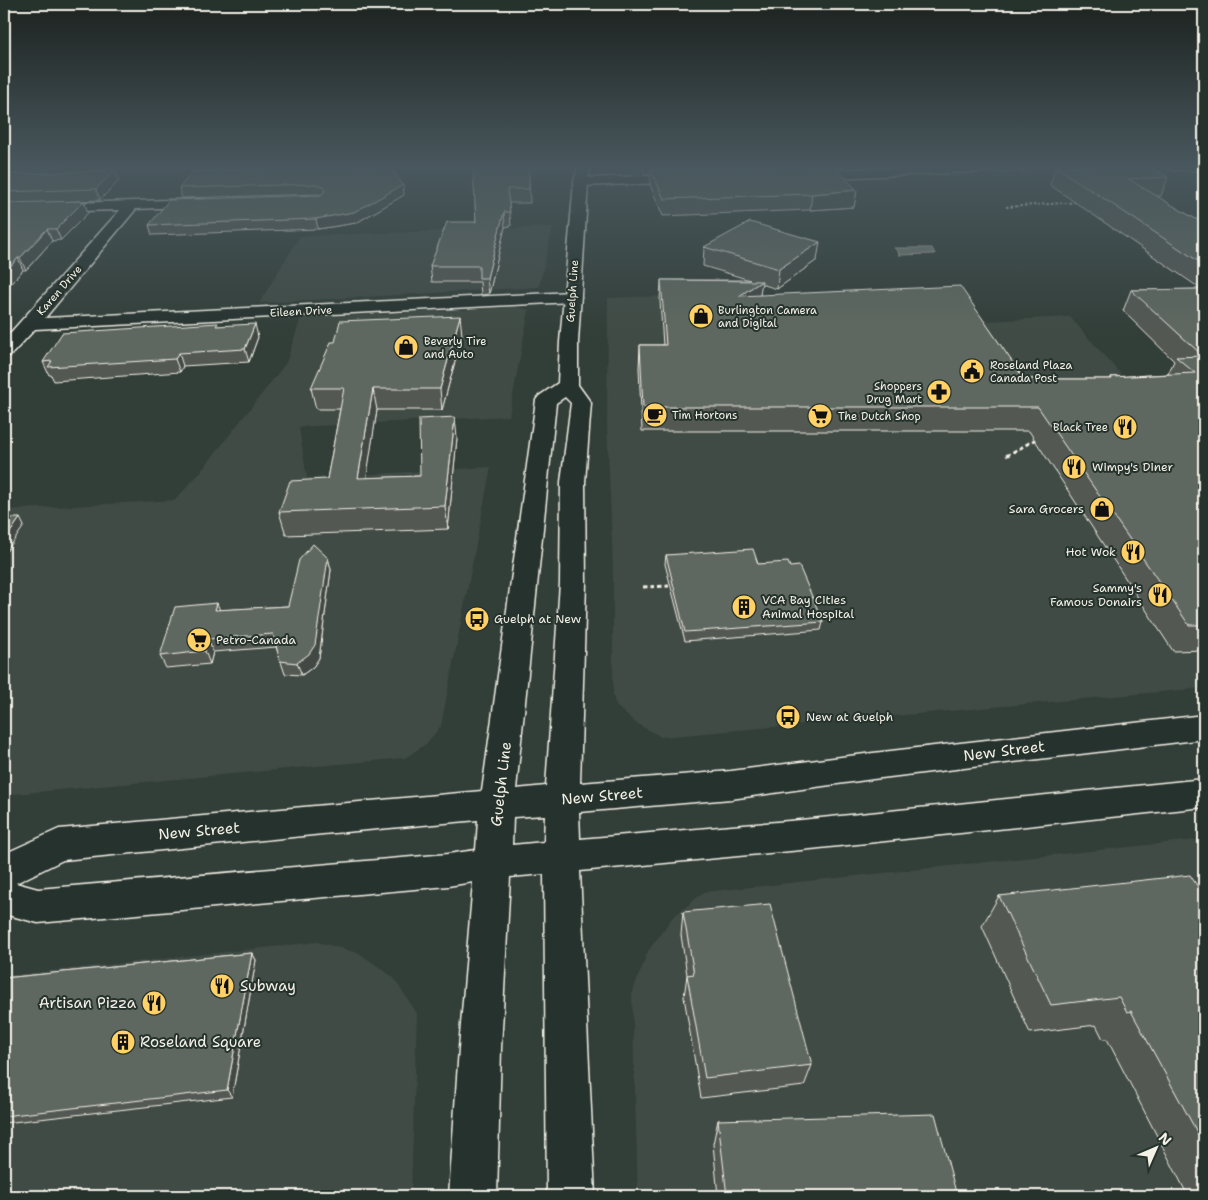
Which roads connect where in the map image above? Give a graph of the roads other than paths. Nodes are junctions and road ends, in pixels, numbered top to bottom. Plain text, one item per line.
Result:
1 (117, 222) edge
2 (578, 222) edge
3 (572, 297) junction
4 (30, 324) junction
5 (4, 350) edge
6 (568, 386) junction
7 (1204, 727) edge
8 (1204, 793) edge
9 (562, 799) junction
10 (498, 804) junction
11 (562, 857) junction
12 (493, 863) junction
13 (4, 871) edge
14 (4, 897) edge
15 (473, 1196) edge
16 (571, 1196) edge

1 - 4 main road, Karen Drive
2 - 3 main road, Guelph Line
3 - 4 main road, Eileen Drive
3 - 6 main road, Guelph Line
4 - 5 main road, Karen Drive
6 - 9 main road
6 - 10 main road, Guelph Line
7 - 9 main road, New Street
8 - 11 main road
9 - 10 main road, New Street
9 - 11 main road
10 - 12 main road, Guelph Line
10 - 13 main road, New Street
11 - 12 main road
11 - 16 main road
12 - 14 main road
12 - 15 main road, Guelph Line

